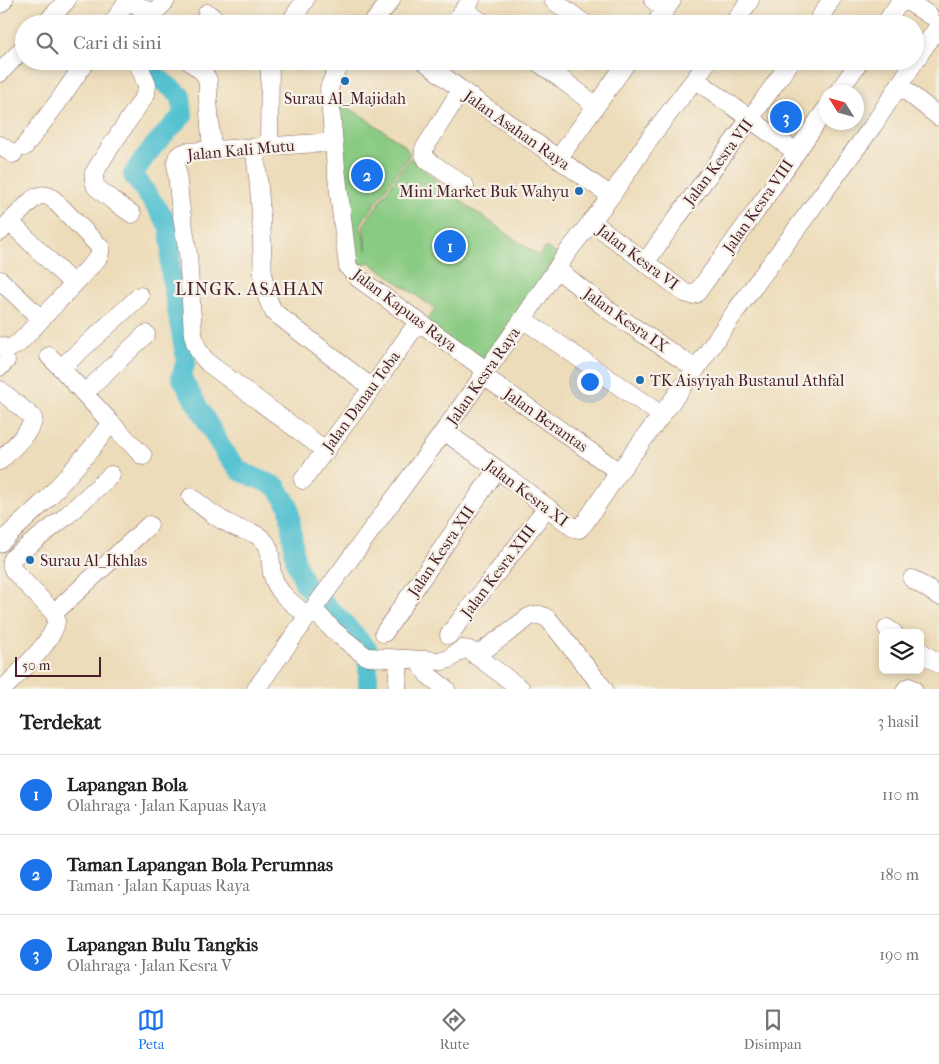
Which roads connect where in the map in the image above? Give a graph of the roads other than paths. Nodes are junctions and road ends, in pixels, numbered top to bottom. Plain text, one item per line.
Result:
1 (4, 0) edge
2 (67, 0) edge
3 (128, 0) edge
4 (166, 0) edge
5 (553, 0) edge
6 (750, 0) edge
7 (831, 0) edge
8 (901, 0) edge
9 (906, 0) edge
10 (389, 1) edge
11 (298, 3) edge
12 (664, 3) edge
13 (0, 4) edge
14 (468, 5) edge
15 (208, 13) dead end
16 (53, 15) edge
17 (118, 15) edge
18 (144, 15) edge
19 (151, 15) edge
20 (211, 15) edge
21 (293, 15) edge
22 (379, 15) edge
23 (476, 15) edge
24 (573, 15) edge
25 (659, 15) edge
26 (740, 15) edge
27 (822, 15) edge
28 (891, 15) edge
29 (934, 20) edge
30 (924, 42) edge
31 (15, 57) edge
32 (80, 70) edge
33 (141, 70) edge
34 (201, 70) edge
35 (269, 70) edge
36 (337, 70) edge
37 (436, 70) edge
38 (549, 70) edge
39 (621, 70) edge
40 (702, 70) edge
41 (785, 70) edge
42 (854, 70) edge
43 (909, 70) edge
44 (0, 73) edge
45 (695, 79) junction
46 (843, 85) edge
47 (899, 85) junction
48 (461, 90) junction
49 (596, 105) junction
50 (939, 117) edge
51 (750, 119) junction
52 (819, 119) edge
53 (333, 142) junction
54 (261, 147) junction
55 (8, 149) edge
56 (212, 151) junction
57 (796, 152) junction
58 (558, 159) junction
59 (466, 186) dead end
60 (611, 196) junction
61 (132, 214) dead end
62 (591, 222) junction
63 (5, 227) edge
64 (645, 263) junction
65 (557, 269) junction
66 (0, 280) edge
67 (74, 284) junction
68 (685, 292) joint
69 (140, 296) dead end
70 (40, 318) junction
71 (523, 319) junction
72 (418, 322) junction
73 (146, 334) dead end
74 (2, 358) edge
75 (696, 369) junction
76 (485, 373) junction
77 (372, 388) junction
78 (0, 390) edge
79 (84, 393) junction
80 (661, 415) junction
81 (111, 422) junction
82 (444, 431) junction
83 (326, 451) junction
84 (143, 456) dead end
85 (0, 461) edge
86 (614, 468) junction
87 (497, 469) junction
88 (111, 475) dead end
89 (303, 480) dead end
90 (191, 498) dead end
91 (547, 507) junction
92 (149, 525) dead end
93 (0, 543) edge
94 (912, 579) dead end
95 (939, 596) edge
96 (313, 609) junction
97 (54, 613) junction
98 (384, 633) dead end
99 (449, 635) dead end
100 (924, 654) edge
101 (476, 656) junction
102 (399, 659) junction
103 (417, 660) junction
104 (939, 664) edge
105 (3, 689) edge
106 (256, 689) edge
107 (397, 689) edge
108 (446, 689) edge
109 (521, 689) edge
110 (604, 689) edge
111 (906, 689) edge
112 (914, 689) edge

1 - 13 street
2 - 16 street
3 - 17 street
3 - 18 street
4 - 19 street
5 - 24 street
6 - 26 street
7 - 27 street
8 - 28 street
9 - 29 street
10 - 22 street
11 - 21 street
12 - 25 street
14 - 23 street
15 - 20 street
29 - 30 street
31 - 44 street
32 - 55 street
33 - 61 street
34 - 56 street
35 - 54 street
36 - 53 street, Jalan Kapuas Raya
37 - 48 street, Jalan Asahan Raya
38 - 49 street
39 - 49 street
40 - 45 street, Jalan Kesra Raya
41 - 51 street, Jalan Kesra VII
42 - 46 street
43 - 47 street
45 - 51 street
45 - 60 street, Jalan Kesra Raya
47 - 50 street
47 - 75 street
48 - 58 street, Jalan Asahan Raya
48 - 59 street
49 - 58 street
51 - 57 street
51 - 64 street, Jalan Kesra VII
52 - 57 street, Jalan Kesra VIII
53 - 54 street, Jalan Kali Mutu
53 - 72 street, Jalan Kapuas Raya
54 - 56 street, Jalan Kali Mutu
54 - 77 street
56 - 83 street, Jalan Kali Mutu
57 - 68 street, Jalan Kesra VIII
58 - 60 street, Jalan Asahan Raya
60 - 62 street, Jalan Kesra Raya
62 - 64 street, Jalan Kesra VI
62 - 65 street, Jalan Kesra Raya
63 - 67 street
63 - 67 street
64 - 68 street, Jalan Kesra VI
65 - 71 street, Jalan Kesra Raya
65 - 75 street, Jalan Kesra IX
66 - 70 street
67 - 70 street
69 - 79 street
70 - 74 street
71 - 76 street, Jalan Kesra Raya
71 - 80 street
72 - 76 street, Jalan Kapuas Raya
72 - 77 street, Jalan Danau Toba
73 - 79 street
75 - 80 street
76 - 82 street, Jalan Kesra Raya
76 - 86 street, Jalan Berantas
77 - 83 street, Jalan Danau Toba
78 - 85 street
79 - 81 street
80 - 86 street
81 - 84 street
81 - 93 street
82 - 87 street, Jalan Kesra XI
82 - 96 street, Jalan Kesra Raya
83 - 89 street, Jalan Danau Toba
86 - 91 street, Jalan Kesra XI
87 - 91 street, Jalan Kesra XI
87 - 98 street, Jalan Kesra XII
88 - 97 street
90 - 96 street
91 - 99 street, Jalan Kesra XIII
92 - 97 street
94 - 95 street
96 - 102 street
96 - 106 street, Jalan Kesra Raya
97 - 105 street
100 - 104 street
101 - 103 street
101 - 109 street
101 - 110 street
102 - 103 street
102 - 107 street
103 - 108 street
111 - 112 street

